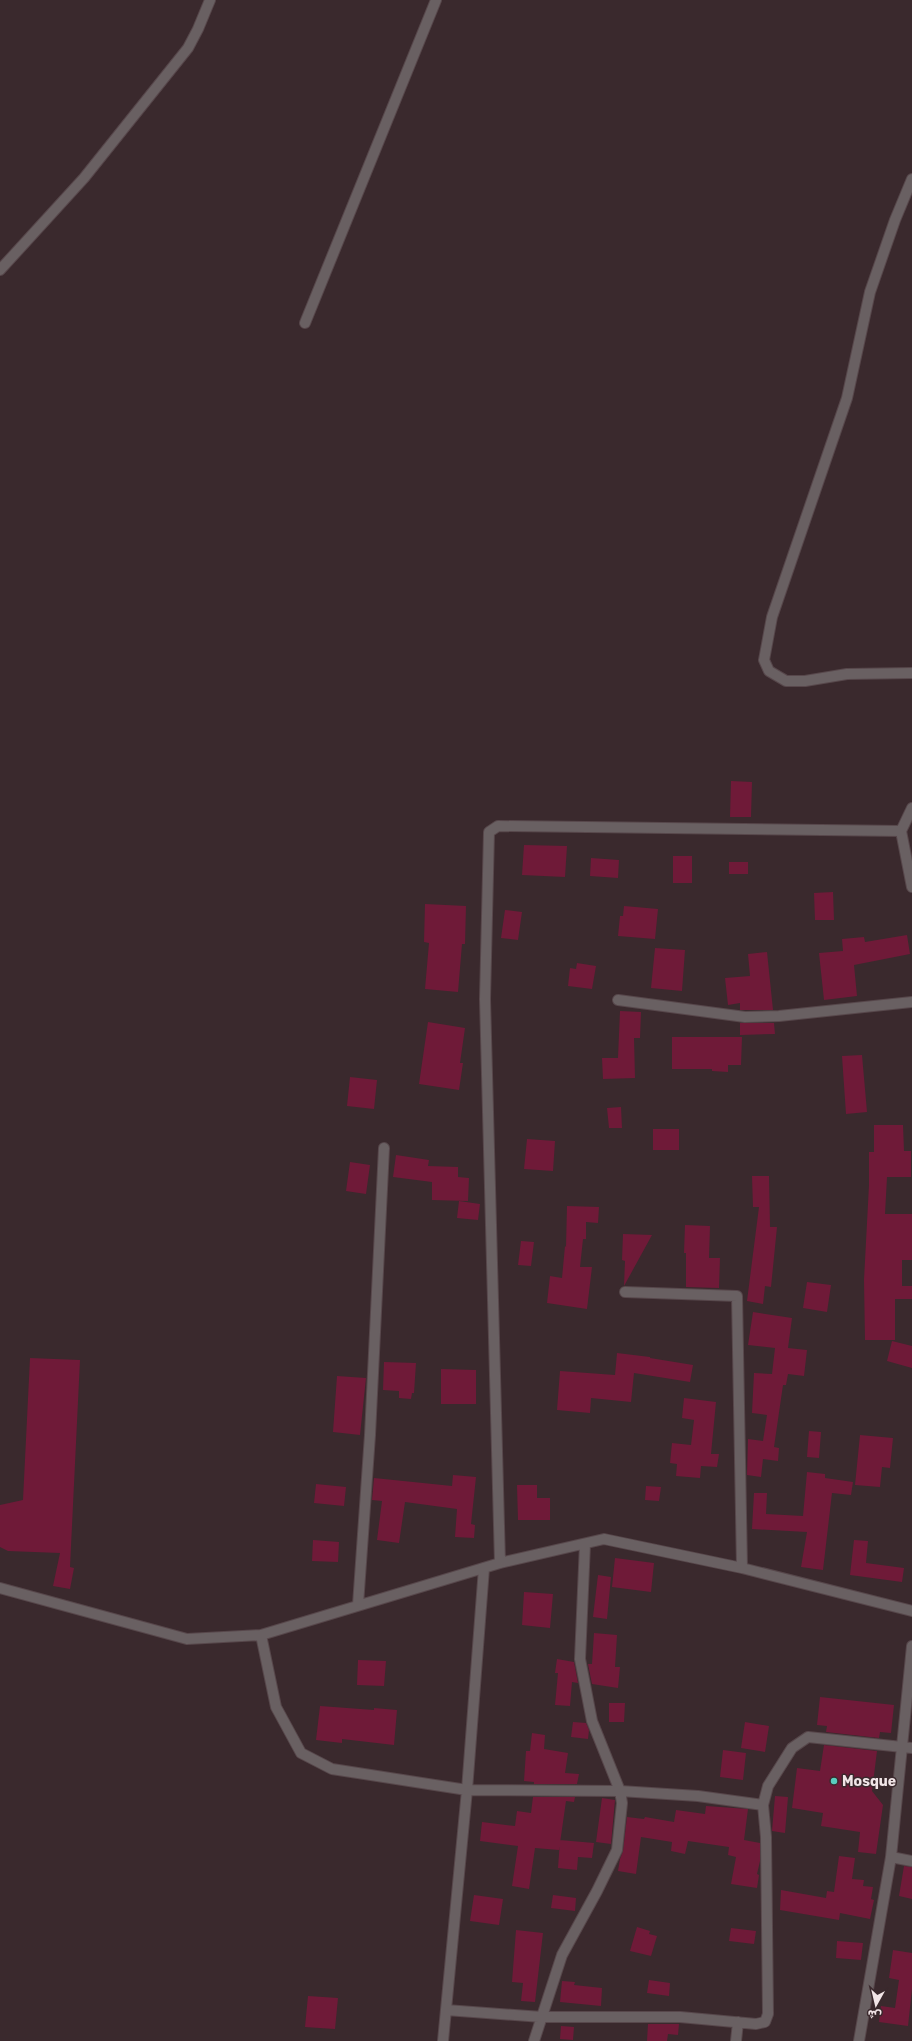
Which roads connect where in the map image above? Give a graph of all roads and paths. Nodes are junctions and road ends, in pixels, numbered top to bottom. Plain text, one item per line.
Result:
1 (210, 0) edge
2 (436, 0) edge
3 (912, 179) edge
4 (0, 270) edge
5 (305, 323) dead end
6 (912, 673) edge
7 (912, 808) edge
8 (901, 830) junction
9 (912, 887) edge
10 (618, 1000) dead end
11 (912, 1002) edge
12 (384, 1148) dead end
13 (625, 1292) dead end
14 (585, 1544) junction
15 (500, 1563) junction
16 (484, 1568) junction
17 (742, 1568) junction
18 (0, 1588) edge
19 (358, 1606) junction
20 (912, 1611) edge
21 (261, 1635) junction
22 (912, 1646) edge
23 (901, 1746) junction
24 (912, 1748) edge
25 (467, 1790) junction
26 (620, 1791) junction
27 (763, 1805) junction
28 (891, 1857) junction
29 (912, 1861) edge
30 (446, 2010) junction
31 (542, 2016) junction
32 (738, 2022) junction
33 (443, 2041) edge
34 (534, 2041) edge
35 (736, 2041) edge
36 (859, 2041) edge

1 - 4 street
2 - 5 street
3 - 6 street
7 - 8 street
8 - 9 street
8 - 15 street
10 - 11 street
12 - 19 street
13 - 17 street
14 - 15 street
14 - 17 street
14 - 26 street
15 - 16 street
16 - 19 street
16 - 25 street
17 - 20 street
18 - 21 street
19 - 21 street
21 - 25 street
22 - 23 street
23 - 24 street
23 - 27 street
23 - 28 street
25 - 26 street
25 - 30 street
26 - 27 street
26 - 31 street
27 - 32 street
28 - 29 street
28 - 36 street
30 - 31 street
30 - 33 street
31 - 32 street
31 - 34 street
32 - 35 street

